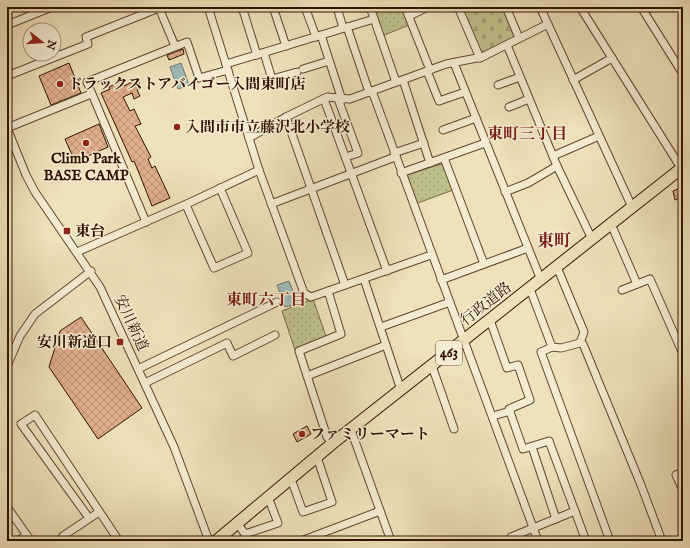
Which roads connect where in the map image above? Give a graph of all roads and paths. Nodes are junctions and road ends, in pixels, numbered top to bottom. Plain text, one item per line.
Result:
1 (52, 7) edge
2 (208, 7) edge
3 (242, 7) edge
4 (273, 7) edge
5 (305, 7) edge
6 (336, 7) edge
7 (370, 7) edge
8 (405, 7) edge
9 (428, 7) edge
10 (458, 7) edge
11 (506, 7) edge
12 (540, 7) edge
13 (580, 7) edge
14 (641, 7) edge
15 (409, 16) junction
16 (374, 19) junction
17 (548, 24) junction
18 (7, 25) edge
19 (345, 27) junction
20 (318, 36) junction
21 (519, 38) junction
22 (507, 45) junction
23 (175, 46) junction
24 (286, 46) junction
25 (260, 54) junction
26 (480, 58) junction
27 (612, 58) junction
28 (329, 61) junction
29 (454, 63) junction
30 (227, 67) junction
31 (428, 71) junction
32 (683, 74) edge
33 (7, 76) edge
34 (520, 77) junction
35 (573, 80) junction
36 (399, 81) junction
37 (498, 85) dead end
38 (370, 92) junction
39 (465, 92) junction
40 (91, 94) junction
41 (324, 99) junction
42 (340, 99) junction
43 (530, 99) junction
44 (509, 107) dead end
45 (286, 117) junction
46 (476, 118) junction
47 (7, 128) edge
48 (443, 130) dead end
49 (599, 136) junction
50 (249, 138) junction
51 (424, 142) junction
52 (485, 143) junction
53 (394, 155) junction
54 (553, 156) junction
55 (346, 157) junction
56 (444, 158) junction
57 (430, 163) junction
58 (557, 166) junction
59 (682, 168) edge
60 (259, 170) junction
61 (352, 173) junction
62 (401, 173) junction
63 (220, 188) junction
64 (312, 188) junction
65 (505, 192) junction
66 (271, 204) junction
67 (186, 205) junction
68 (632, 207) junction
69 (146, 222) junction
70 (611, 224) junction
71 (592, 239) junction
72 (528, 248) junction
73 (77, 252) junction
74 (431, 255) junction
75 (484, 264) junction
76 (557, 267) junction
77 (91, 271) junction
78 (387, 271) junction
79 (364, 278) junction
80 (441, 280) junction
81 (541, 280) junction
82 (637, 284) junction
83 (345, 285) junction
84 (530, 289) junction
85 (622, 290) dead end
86 (328, 291) junction
87 (277, 302) dead end
88 (450, 302) junction
89 (490, 320) junction
90 (380, 327) junction
91 (275, 335) dead end
92 (464, 341) junction
93 (580, 343) junction
94 (681, 343) edge
95 (386, 345) junction
96 (552, 348) junction
97 (683, 354) edge
98 (7, 366) edge
99 (432, 366) junction
100 (138, 369) junction
101 (307, 376) junction
102 (144, 383) junction
103 (401, 390) junction
104 (510, 411) junction
105 (493, 416) junction
106 (454, 429) dead end
107 (351, 430) junction
108 (334, 443) junction
109 (532, 447) junction
110 (317, 457) junction
111 (683, 472) edge
112 (291, 479) junction
113 (683, 490) edge
114 (268, 497) junction
115 (7, 507) edge
116 (380, 511) junction
117 (575, 511) junction
118 (99, 512) junction
119 (89, 518) junction
120 (556, 519) junction
121 (237, 523) junction
122 (533, 528) junction
123 (511, 537) dead end
124 (29, 538) edge
125 (17, 541) edge
126 (66, 541) edge
127 (119, 541) edge
128 (209, 541) edge
129 (216, 541) edge
130 (301, 541) edge
131 (391, 541) edge
132 (538, 541) edge
133 (586, 541) edge
134 (610, 541) edge
135 (661, 541) edge

1 - 18 street
2 - 30 street
3 - 25 street
4 - 24 street
5 - 20 street
6 - 19 street
7 - 16 street
8 - 15 street
9 - 15 street
10 - 26 street
11 - 21 street
12 - 17 street
13 - 27 street
14 - 32 street
15 - 31 street
16 - 19 street
16 - 36 street
17 - 21 street
17 - 35 street
19 - 20 street
19 - 38 street
20 - 24 street
20 - 28 street
21 - 22 street
22 - 26 street
22 - 34 street
23 - 30 street
23 - 33 street
23 - 40 street
24 - 25 street
25 - 28 street
25 - 30 street
26 - 29 street
27 - 35 street
27 - 59 street
28 - 42 street
29 - 31 street
29 - 39 street
30 - 50 street
31 - 36 street
31 - 39 street
34 - 37 street
34 - 43 street
35 - 49 street
36 - 38 street
36 - 51 street
38 - 42 street
38 - 53 street
39 - 46 street
40 - 47 street
40 - 69 street
41 - 42 street
41 - 45 street
41 - 55 street
42 - 55 street
43 - 44 street
43 - 54 street
45 - 50 street
45 - 64 street
46 - 48 street
46 - 52 street
47 - 73 street, 安川新道
49 - 54 street
49 - 68 street
50 - 60 street
51 - 53 street
51 - 57 street
52 - 56 street
52 - 65 street
53 - 61 street
53 - 62 street
54 - 58 street
55 - 61 street
56 - 57 street
56 - 75 street
57 - 62 street
58 - 65 street
58 - 71 street
59 - 68 highway, 行政道路 / 463
60 - 63 street
60 - 66 street
61 - 64 street
61 - 78 street
62 - 74 street
63 - 67 street
63 - 67 street
64 - 66 street
64 - 83 street
65 - 72 street
66 - 86 street
67 - 69 street
68 - 70 highway, 行政道路 / 463
69 - 73 street
70 - 71 highway, 行政道路 / 463
70 - 82 street
71 - 76 highway, 行政道路 / 463
72 - 75 street
72 - 81 street
73 - 77 street, 安川新道
74 - 78 street
74 - 80 street
75 - 80 street
76 - 81 highway, 行政道路 / 463
76 - 93 street
77 - 98 street
77 - 100 street, 安川新道
78 - 79 street
79 - 83 street
79 - 90 street
80 - 88 street
81 - 84 highway, 行政道路 / 463
82 - 85 street
82 - 94 street
83 - 86 street
84 - 89 highway, 行政道路 / 463
84 - 96 street
86 - 101 street
87 - 100 street
88 - 90 street
88 - 92 street
89 - 92 highway, 行政道路 / 463
89 - 104 street
90 - 95 street
91 - 102 street
92 - 99 highway, 行政道路 / 463
92 - 105 street
93 - 96 street
93 - 135 street
94 - 97 street
95 - 101 street
95 - 103 street
96 - 134 street
99 - 103 highway, 行政道路 / 463
99 - 106 street
100 - 102 street, 安川新道
101 - 108 street
102 - 128 street, 安川新道
103 - 107 highway, 行政道路 / 463
104 - 105 street
104 - 109 street
105 - 122 street
107 - 108 highway, 行政道路 / 463
107 - 116 street
108 - 110 highway, 行政道路 / 463
109 - 117 street
109 - 120 street
110 - 112 highway, 行政道路 / 463
110 - 112 street
111 - 113 street
112 - 114 highway, 行政道路 / 463
114 - 121 highway, 行政道路 / 463
114 - 121 street
115 - 124 street
116 - 130 street
116 - 131 street
117 - 120 street
117 - 133 street
118 - 119 street
118 - 119 street
118 - 127 street
119 - 126 street
120 - 122 street
121 - 129 highway, 行政道路 / 463
122 - 123 street
122 - 132 street
124 - 125 street

